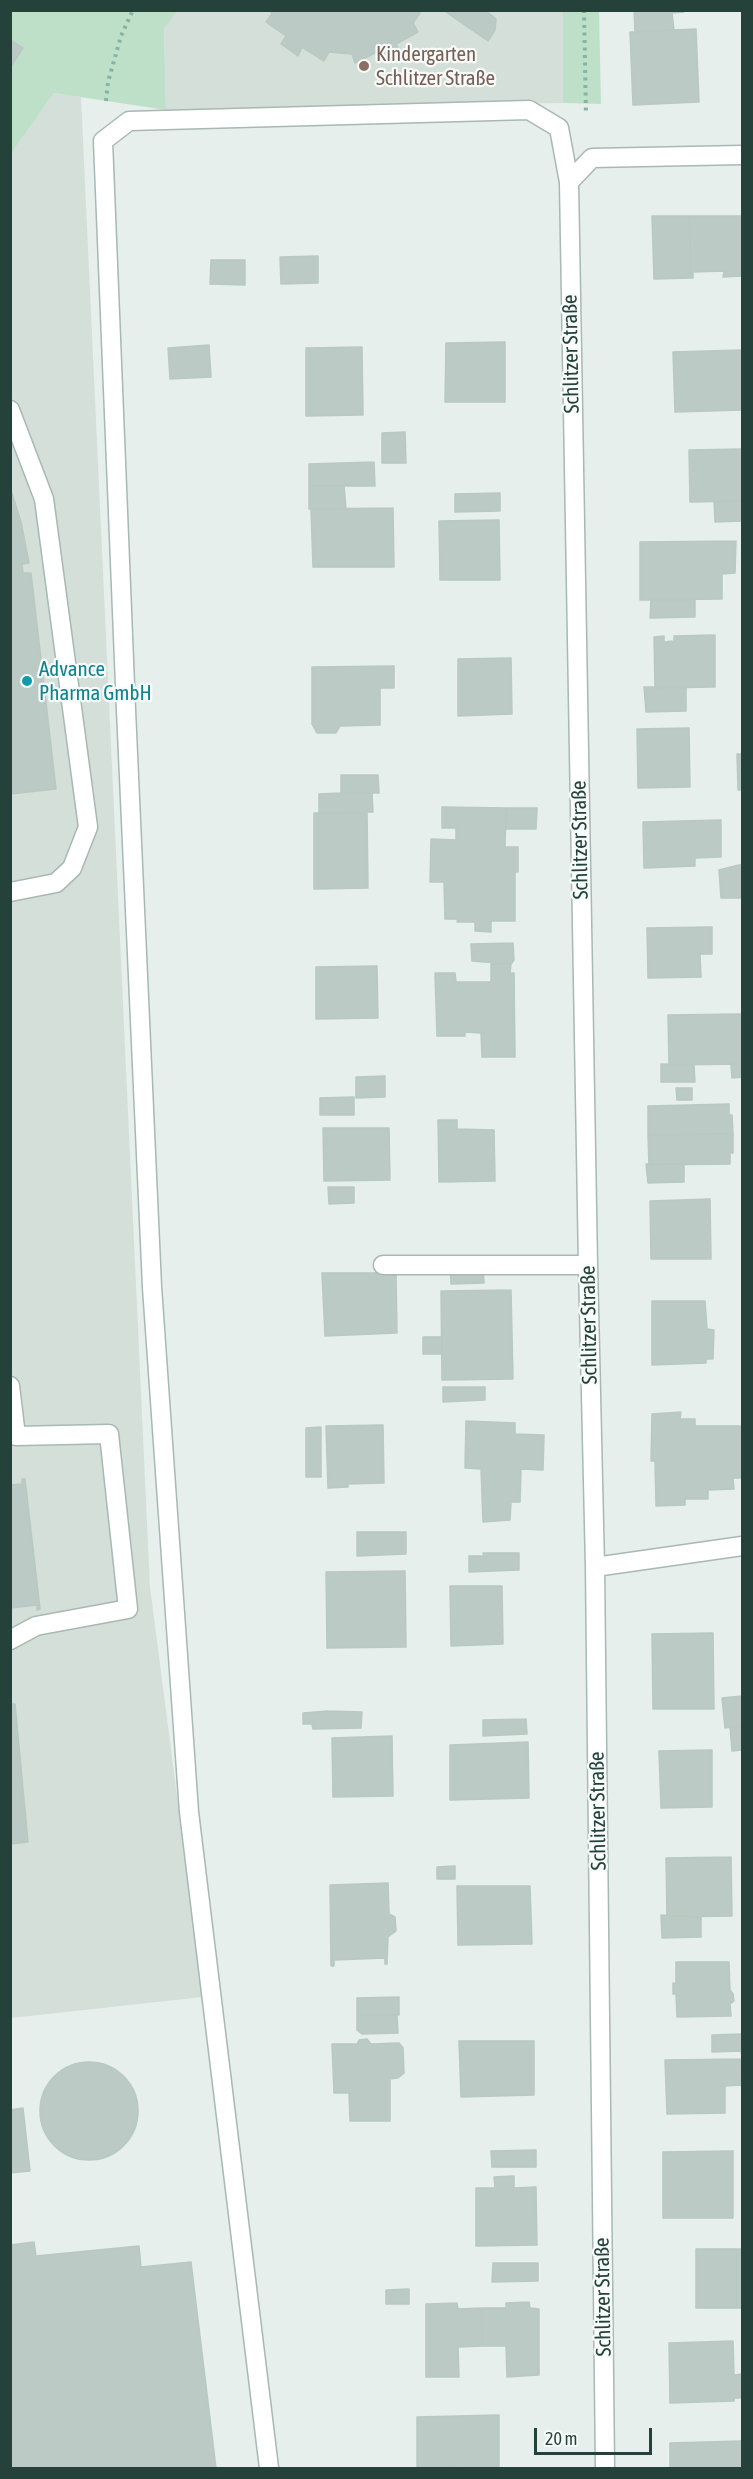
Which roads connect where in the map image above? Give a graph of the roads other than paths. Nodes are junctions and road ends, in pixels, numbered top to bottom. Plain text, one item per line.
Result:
1 (742, 155) edge
2 (568, 183) junction
3 (10, 410) edge
4 (10, 892) edge
5 (383, 1265) dead end
6 (588, 1265) junction
7 (10, 1386) edge
8 (742, 1546) edge
9 (595, 1567) junction
10 (10, 1640) edge
11 (269, 2469) edge
12 (605, 2469) edge

1 - 2 street
2 - 6 street, Schlitzer Straße
2 - 11 street, Schlitzer Straße
3 - 4 street
5 - 6 street
6 - 9 street, Schlitzer Straße
7 - 10 street
8 - 9 street
9 - 12 street, Schlitzer Straße

